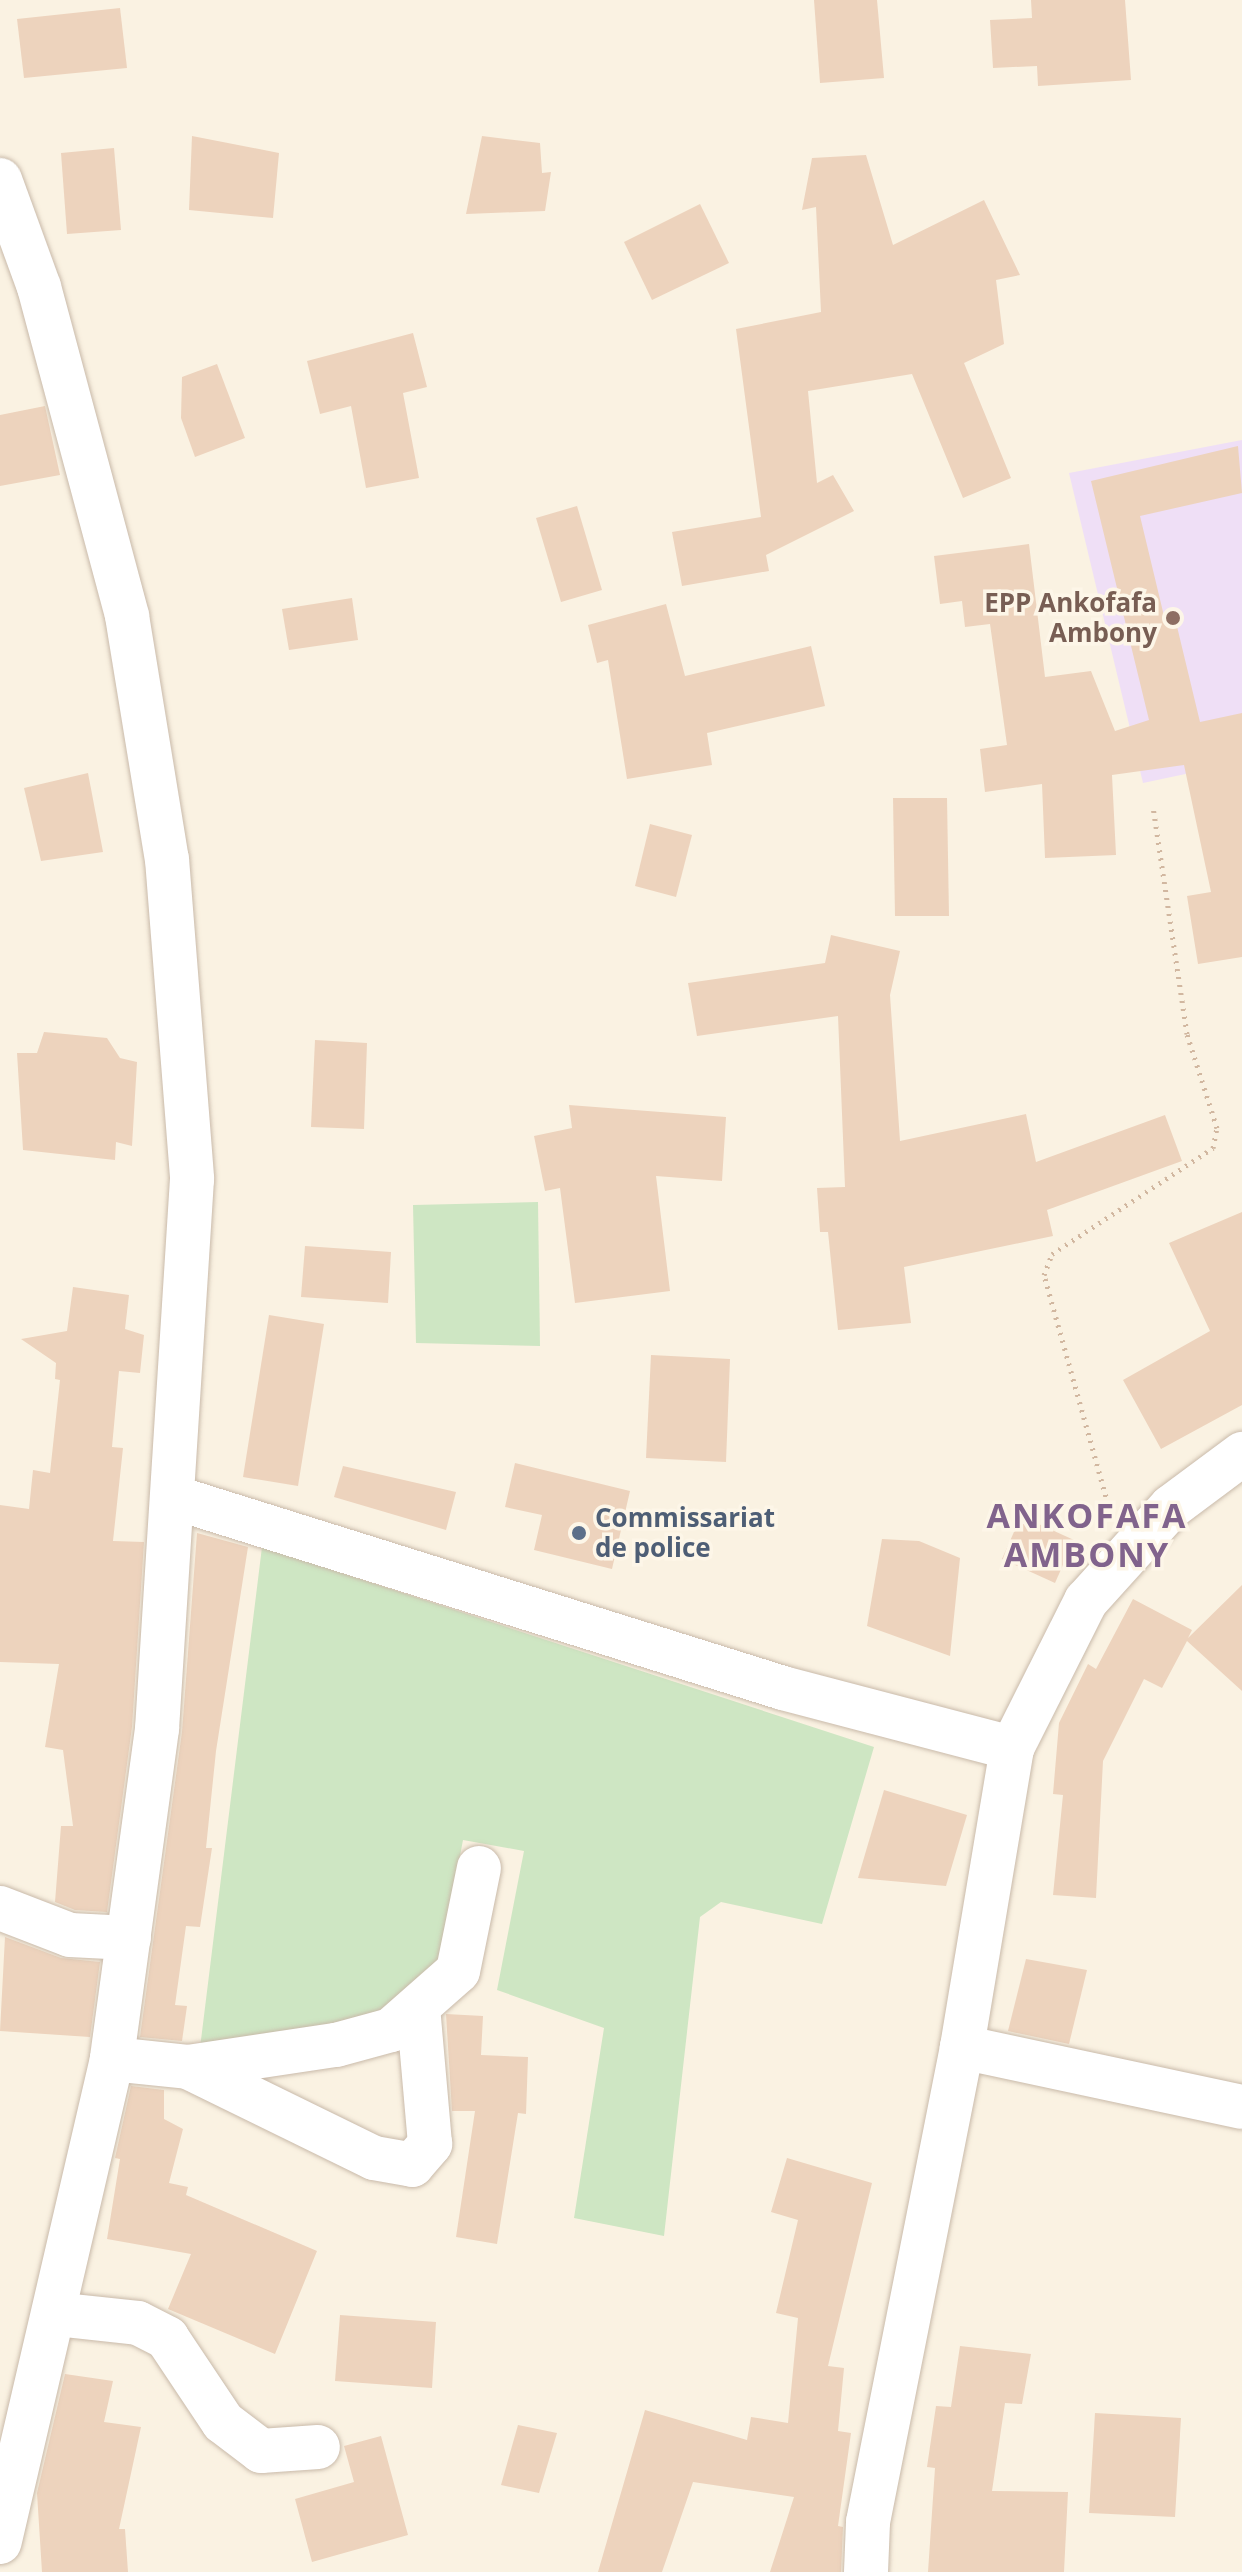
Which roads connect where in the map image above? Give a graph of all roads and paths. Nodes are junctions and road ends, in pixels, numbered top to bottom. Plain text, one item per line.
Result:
1 (0, 180) edge
2 (1153, 806) dead end
3 (1242, 1454) edge
4 (173, 1497) junction
5 (1124, 1559) junction
6 (1012, 1748) junction
7 (479, 1868) dead end
8 (0, 1908) edge
9 (129, 1938) junction
10 (418, 2008) junction
11 (962, 2047) junction
12 (112, 2059) junction
13 (188, 2067) junction
14 (1242, 2107) edge
15 (55, 2314) junction
16 (318, 2447) dead end
17 (0, 2542) edge
18 (866, 2572) edge

1 - 4 street
2 - 5 path
3 - 5 street
4 - 6 street
4 - 9 street
5 - 6 street
6 - 11 street
7 - 10 street
8 - 9 street
9 - 12 street
10 - 13 street
10 - 13 street
11 - 14 street
11 - 18 street
12 - 13 street
12 - 15 street
15 - 16 street
15 - 17 street

